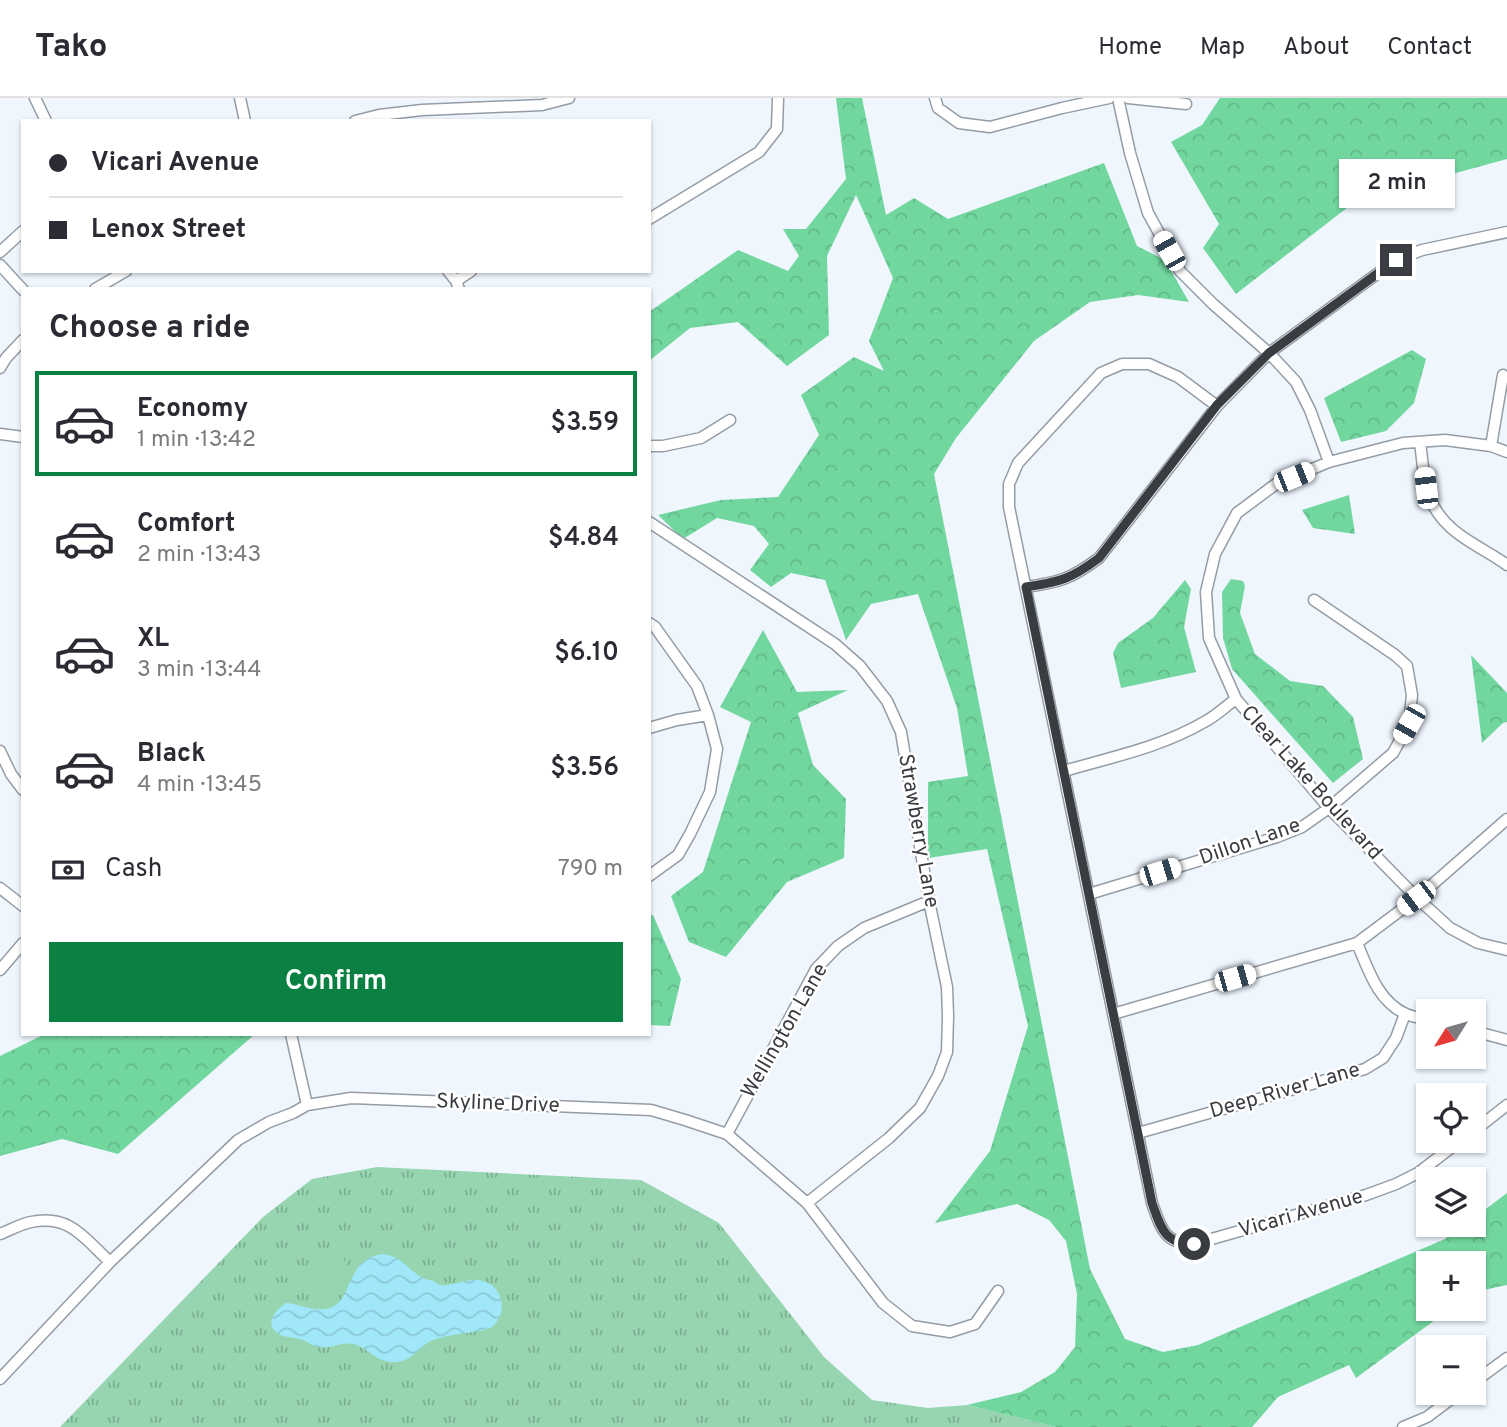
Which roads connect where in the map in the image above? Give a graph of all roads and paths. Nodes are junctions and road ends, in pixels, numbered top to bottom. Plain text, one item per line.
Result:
1 (35, 98) edge
2 (240, 98) edge
3 (569, 98) edge
4 (778, 98) edge
5 (935, 98) edge
6 (1109, 98) edge
7 (1118, 98) edge
8 (1129, 98) edge
9 (1186, 104) dead end
10 (45, 119) edge
11 (245, 119) edge
12 (363, 119) edge
13 (651, 218) edge
14 (21, 232) edge
15 (1507, 232) edge
16 (0, 252) edge
17 (0, 265) edge
18 (123, 273) edge
19 (98, 287) edge
20 (21, 288) edge
21 (21, 342) edge
22 (1269, 353) junction
23 (0, 368) edge
24 (1503, 375) dead end
25 (1217, 405) junction
26 (730, 420) dead end
27 (0, 434) edge
28 (21, 437) edge
29 (1420, 442) junction
30 (651, 446) edge
31 (1491, 446) junction
32 (1507, 452) edge
33 (1329, 462) junction
34 (651, 523) edge
35 (1507, 565) edge
36 (1026, 587) junction
37 (1314, 600) dead end
38 (651, 624) edge
39 (1236, 699) junction
40 (708, 715) junction
41 (651, 727) edge
42 (0, 751) edge
43 (1064, 771) junction
44 (21, 787) edge
45 (1329, 808) junction
46 (1507, 819) edge
47 (651, 875) edge
48 (0, 888) edge
49 (1089, 894) junction
50 (1416, 898) junction
51 (929, 901) junction
52 (21, 904) edge
53 (1357, 943) junction
54 (21, 945) edge
55 (1507, 950) edge
56 (0, 970) edge
57 (1113, 1014) junction
58 (1405, 1014) junction
59 (1416, 1017) edge
60 (1486, 1034) edge
61 (291, 1036) edge
62 (1507, 1040) edge
63 (307, 1105) junction
64 (1507, 1105) edge
65 (1486, 1122) edge
66 (1138, 1133) junction
67 (727, 1134) junction
68 (1444, 1153) edge
69 (807, 1203) junction
70 (0, 1234) edge
71 (110, 1262) junction
72 (998, 1291) dead end
73 (1507, 1358) edge
74 (1486, 1373) edge
75 (0, 1379) edge
76 (1443, 1405) edge
77 (1403, 1427) edge

1 - 10 street
2 - 11 street
3 - 12 street
4 - 13 street
5 - 6 street
7 - 22 street
8 - 9 street
14 - 16 street
15 - 22 street
17 - 20 street
18 - 19 street
21 - 23 street
22 - 25 street
22 - 33 street
24 - 31 street
25 - 36 street
25 - 36 street, Vicari Avenue
26 - 30 street
27 - 28 street
29 - 31 street, Clear Lake Boulevard
29 - 33 street, Clear Lake Boulevard
29 - 35 street
31 - 32 street, Clear Lake Boulevard
33 - 39 street, Clear Lake Boulevard
34 - 51 street, Strawberry Lane
36 - 43 street, Vicari Avenue
37 - 45 street, Dillon Lane
38 - 40 street
39 - 43 street
39 - 45 street, Clear Lake Boulevard
40 - 41 street
40 - 47 street
42 - 44 street
43 - 49 street, Vicari Avenue
45 - 49 street, Dillon Lane
45 - 50 street, Clear Lake Boulevard
46 - 50 street
48 - 52 street
49 - 57 street, Vicari Avenue
50 - 53 street
50 - 55 street, Clear Lake Boulevard
51 - 67 street, Wellington Lane
51 - 69 street, Strawberry Lane
53 - 57 street
53 - 58 street
54 - 56 street
57 - 66 street, Vicari Avenue
58 - 59 street
58 - 66 street, Deep River Lane
60 - 62 street
61 - 63 street
63 - 67 street, Skyline Drive
63 - 71 street, Skyline Drive
64 - 65 street
66 - 68 street, Vicari Avenue
67 - 69 street, Skyline Drive
69 - 72 street, Skyline Drive
70 - 71 street
71 - 75 street, Skyline Drive
73 - 74 street
76 - 77 street

